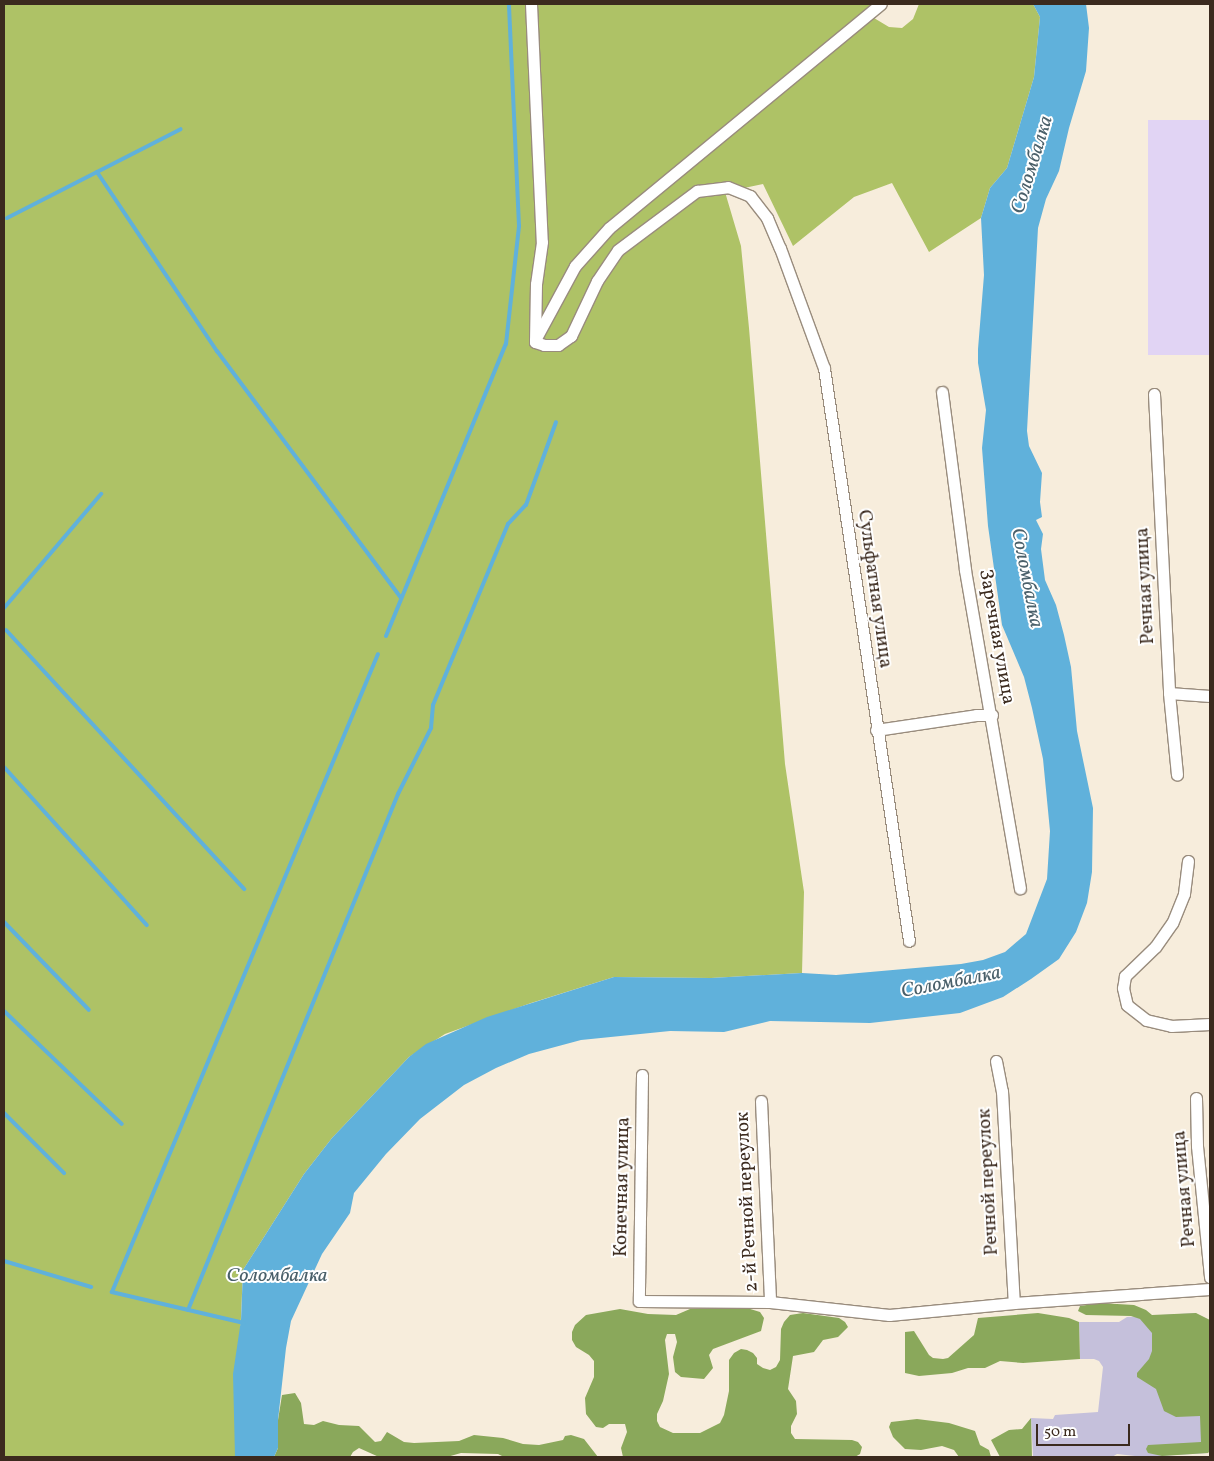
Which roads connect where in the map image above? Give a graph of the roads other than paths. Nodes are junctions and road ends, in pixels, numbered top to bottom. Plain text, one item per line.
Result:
1 (531, 4) edge
2 (881, 4) edge
3 (535, 342) junction
4 (942, 392) dead end
5 (1154, 394) dead end
6 (1169, 693) junction
7 (1210, 696) edge
8 (992, 715) junction
9 (876, 730) junction
10 (1177, 775) dead end
11 (1188, 861) dead end
12 (1020, 888) dead end
13 (908, 941) dead end
14 (1210, 1024) edge
15 (996, 1061) dead end
16 (642, 1075) dead end
17 (1196, 1098) dead end
18 (761, 1101) dead end
19 (1210, 1277) edge
20 (1210, 1289) edge
21 (770, 1302) junction
22 (1014, 1303) junction

1 - 3 street
2 - 3 street
3 - 9 street, Сульфатная улица
4 - 8 street, Заречная улица
5 - 6 street, Речная улица
6 - 7 street
6 - 10 street, Речная улица
8 - 9 street
8 - 12 street, Заречная улица
9 - 13 street, Сульфатная улица
11 - 14 street
15 - 22 street, Речной переулок
16 - 21 street, Конечная улица
17 - 19 street, Речная улица
18 - 21 street, 2-й Речной переулок
20 - 22 street
21 - 22 street

